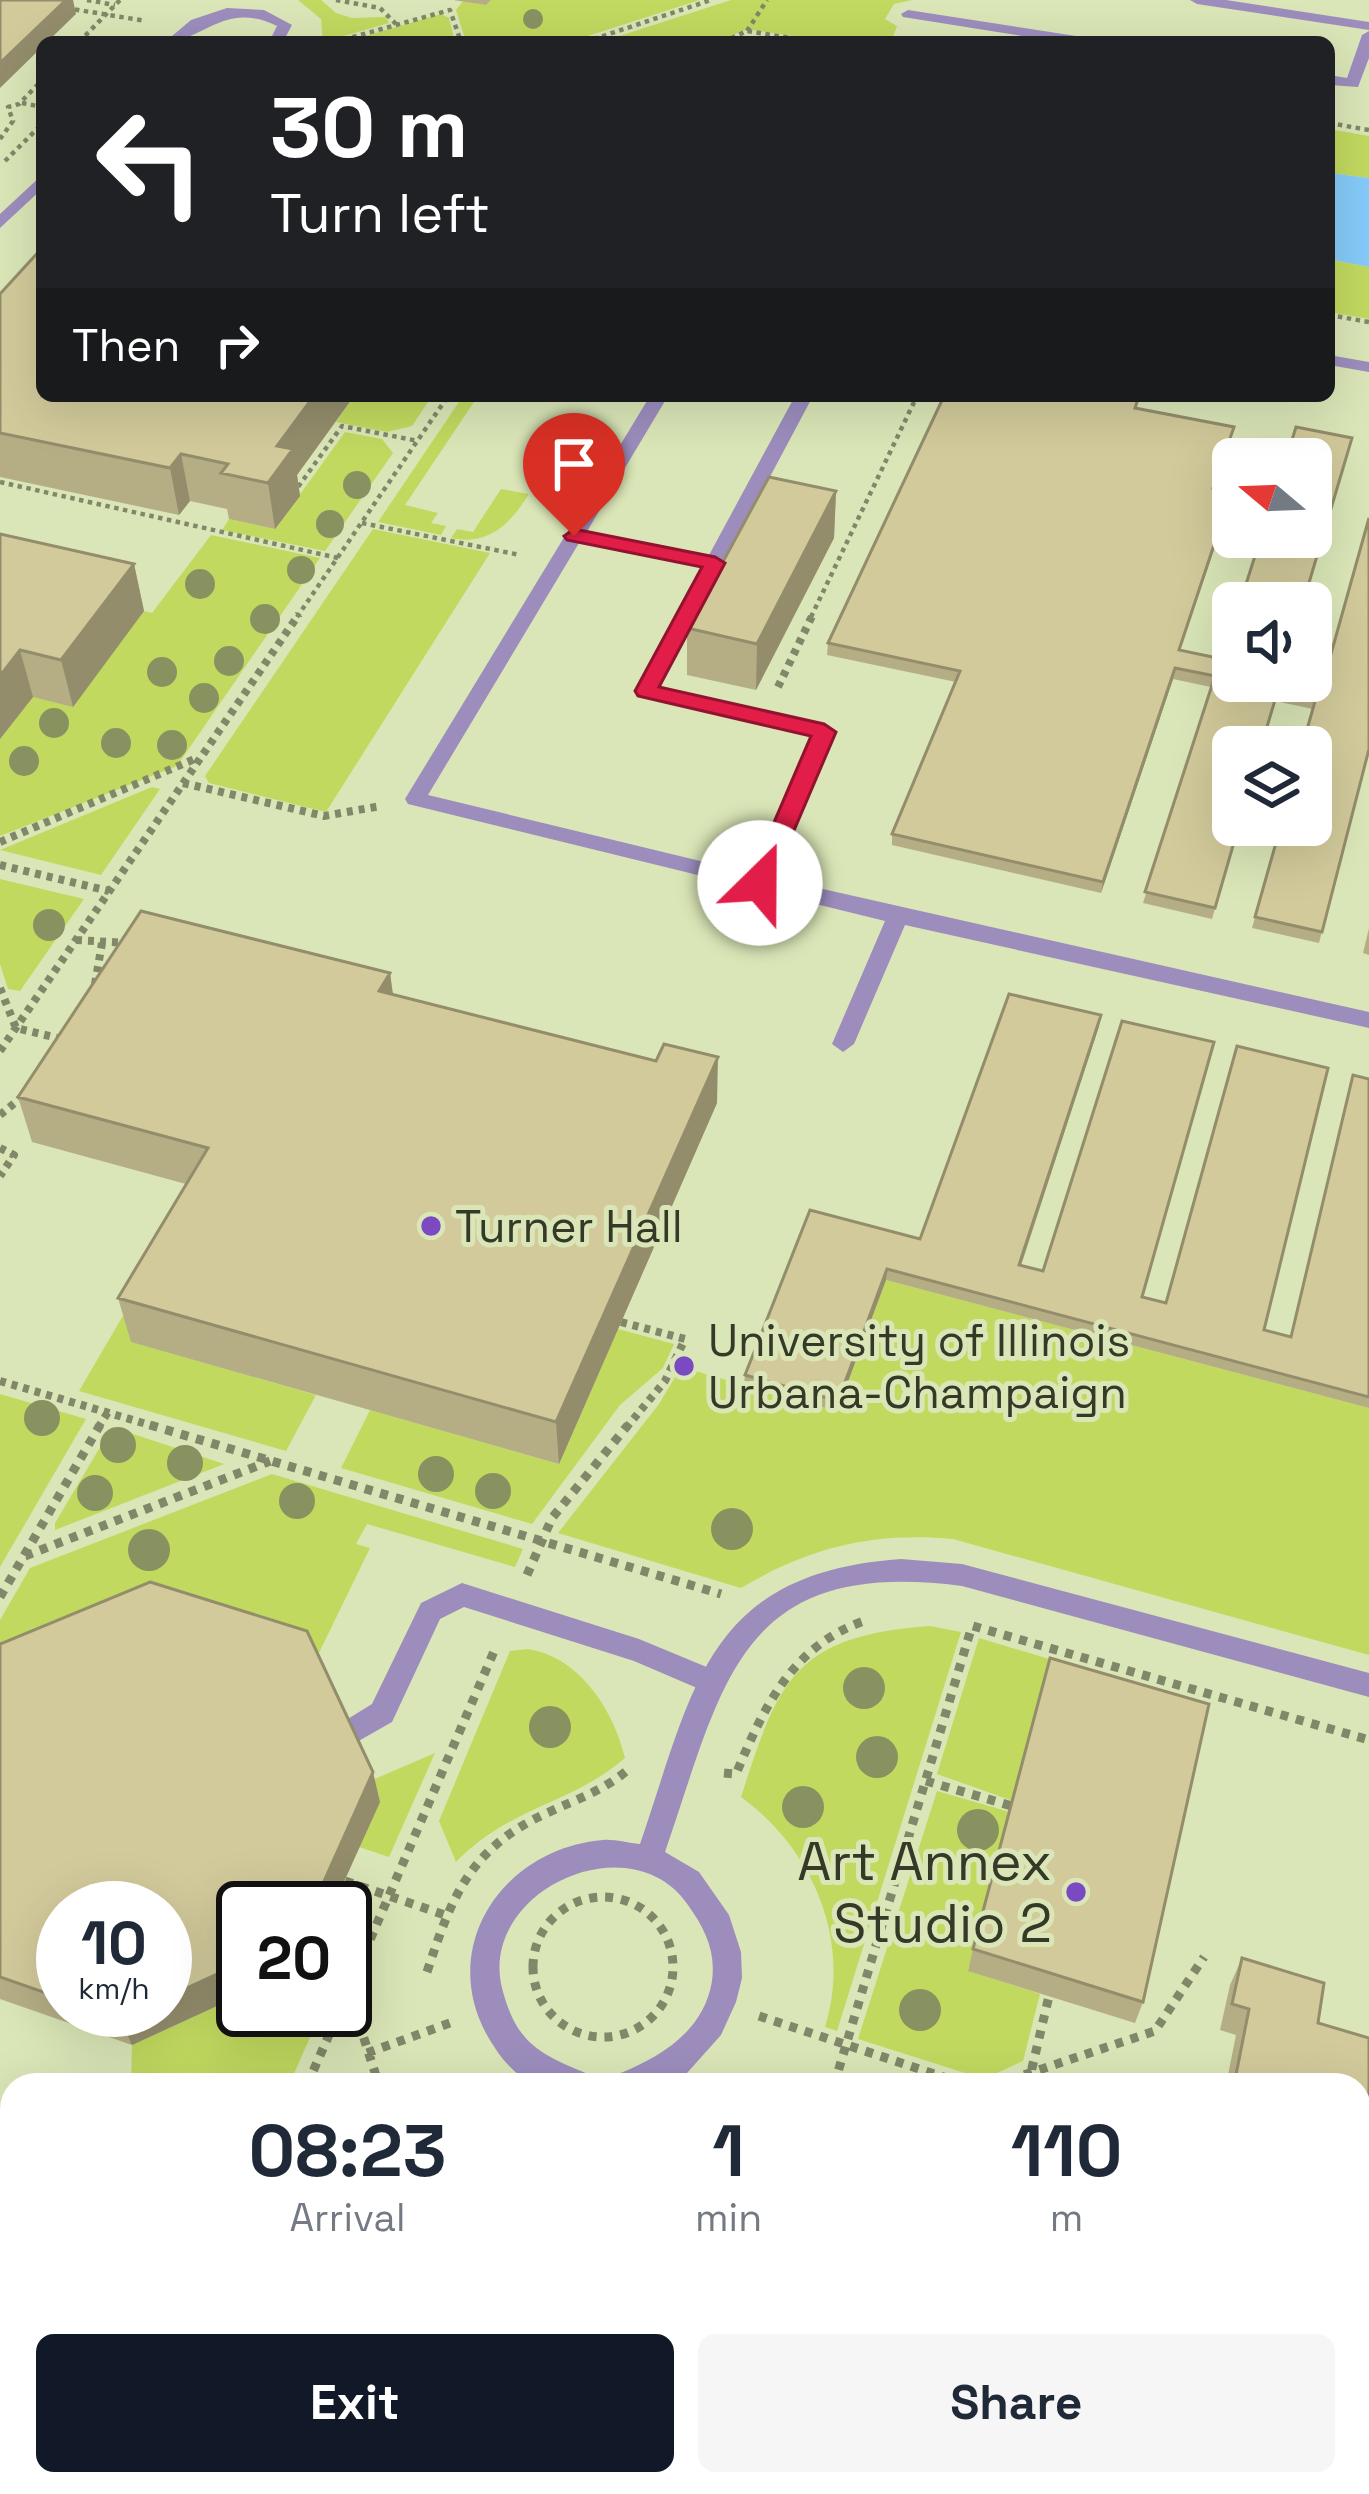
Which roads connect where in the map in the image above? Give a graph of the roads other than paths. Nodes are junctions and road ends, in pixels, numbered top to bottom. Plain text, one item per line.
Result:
1 (1197, 0) edge
2 (908, 14) dead end
3 (1369, 30) edge
4 (178, 36) edge
5 (279, 36) edge
6 (1050, 36) edge
7 (1335, 81) edge
8 (36, 186) edge
9 (0, 223) edge
10 (1335, 361) edge
11 (1369, 367) edge
12 (654, 402) edge
13 (802, 402) edge
14 (574, 536) junction
15 (715, 563) junction
16 (760, 883) junction
17 (898, 916) junction
18 (1369, 1020) edge
19 (843, 1044) dead end
20 (711, 1682) junction
21 (1369, 1685) edge
22 (348, 1734) edge
23 (650, 1858) junction
24 (544, 2073) edge
25 (663, 2073) edge

1 - 3 street
2 - 6 street
3 - 7 street
4 - 5 street
8 - 9 street
10 - 11 street
12 - 14 street
13 - 15 street
14 - 15 street
14 - 16 street
15 - 16 street
16 - 17 street
17 - 18 street
17 - 19 street
20 - 21 street
20 - 22 street
20 - 23 street
23 - 24 street
23 - 25 street

